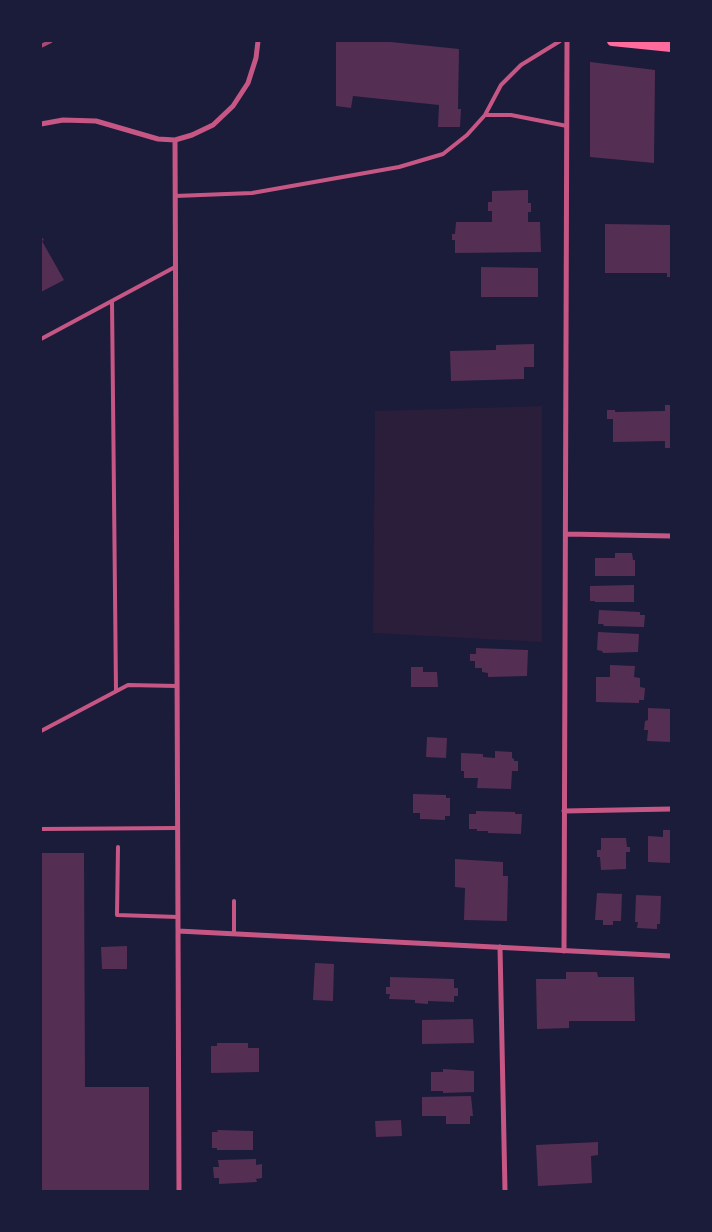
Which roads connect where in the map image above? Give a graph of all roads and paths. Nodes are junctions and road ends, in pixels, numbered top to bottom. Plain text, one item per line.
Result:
1 (258, 41) edge
2 (560, 41) edge
3 (567, 41) edge
4 (612, 41) edge
5 (671, 47) edge
6 (485, 115) junction
7 (41, 124) edge
8 (567, 126) junction
9 (175, 140) junction
10 (175, 196) junction
11 (175, 267) junction
12 (112, 301) junction
13 (41, 339) edge
14 (566, 534) junction
15 (671, 536) edge
16 (177, 686) junction
17 (116, 691) junction
18 (41, 731) edge
19 (671, 809) edge
20 (564, 812) junction
21 (178, 828) junction
22 (41, 829) edge
23 (118, 847) dead end
24 (234, 900) dead end
25 (178, 917) junction
26 (178, 931) junction
27 (234, 933) junction
28 (500, 947) junction
29 (564, 951) junction
30 (671, 956) edge
31 (179, 1191) edge
32 (504, 1191) edge

1 - 9 street
2 - 6 lane
3 - 8 street
4 - 5 main road
6 - 8 lane
6 - 10 lane
7 - 9 street
8 - 14 street
9 - 10 street
10 - 11 street
11 - 12 lane
11 - 16 street
12 - 13 lane
12 - 17 lane
14 - 15 street
14 - 20 street
16 - 17 lane
16 - 21 street
17 - 18 lane
19 - 20 street
20 - 29 street
21 - 22 lane
21 - 25 street
23 - 25 lane
24 - 27 lane
25 - 26 street
26 - 27 street
26 - 31 street
27 - 28 street
28 - 29 street
28 - 32 street
29 - 30 street

